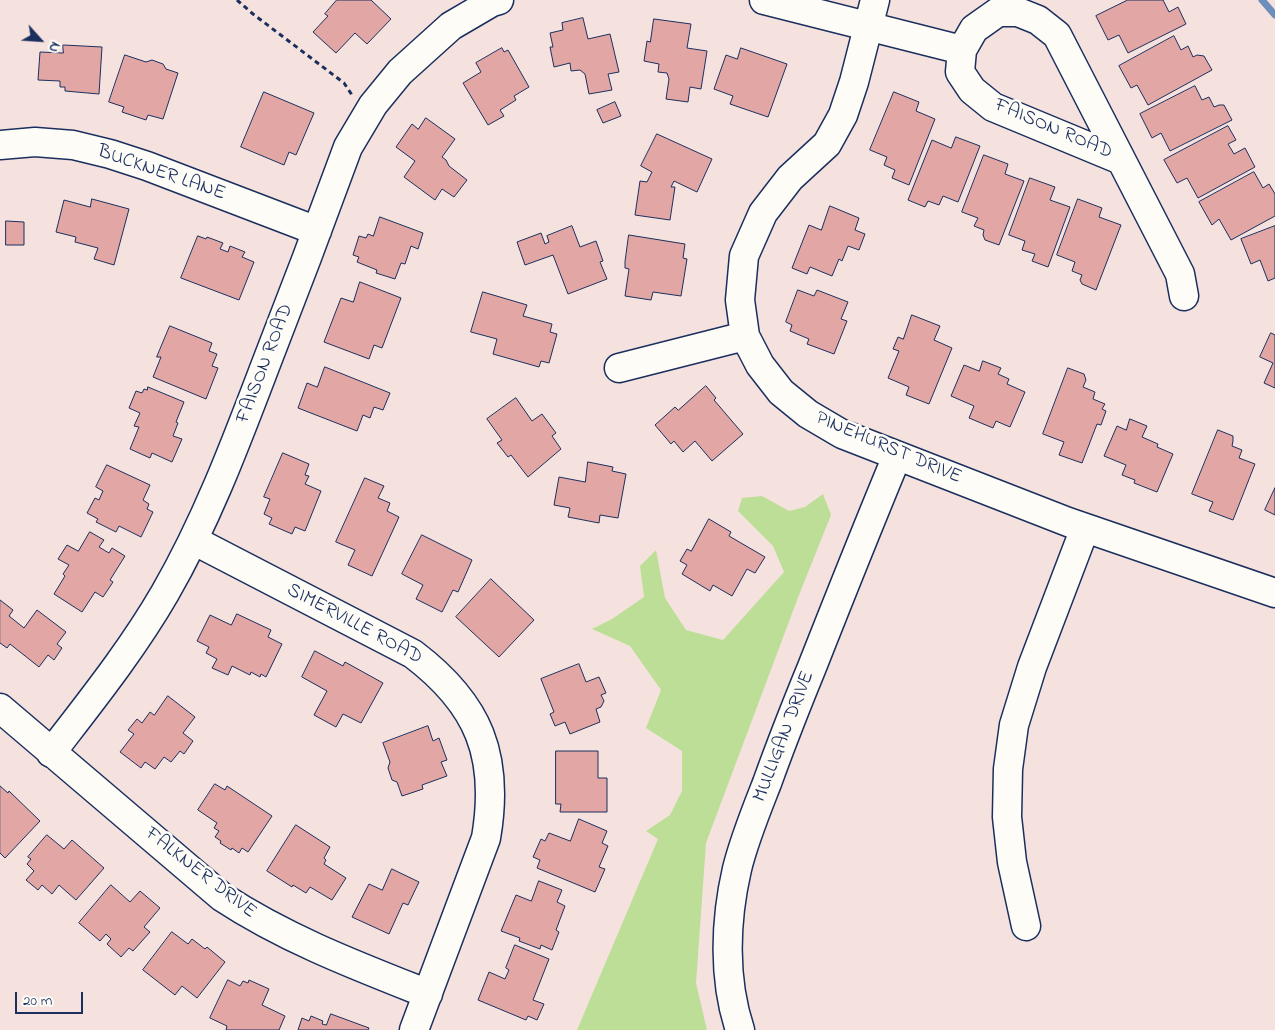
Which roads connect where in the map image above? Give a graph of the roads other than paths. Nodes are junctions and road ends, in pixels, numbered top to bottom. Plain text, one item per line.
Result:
1 (499, 0) edge
2 (764, 0) edge
3 (875, 0) edge
4 (869, 26) junction
5 (962, 50) junction
6 (0, 145) edge
7 (1121, 160) junction
8 (318, 230) junction
9 (1184, 296) dead end
10 (745, 336) junction
11 (619, 368) dead end
12 (897, 456) junction
13 (1085, 528) junction
14 (193, 540) junction
15 (1275, 593) edge
16 (0, 708) edge
17 (51, 752) junction
18 (1026, 926) dead end
19 (428, 994) junction
20 (414, 1030) edge
21 (740, 1030) edge

1 - 8 street, FAISON ROAD
2 - 4 street
3 - 4 street, PINEHURST DRIVE
4 - 5 street
4 - 10 street, PINEHURST DRIVE
5 - 7 street, FAISON ROAD
5 - 7 street, FAISON ROAD
6 - 8 street, BUCKNER LANE
7 - 9 street, FAISON ROAD
8 - 14 street, FAISON ROAD
10 - 11 street
10 - 12 street, PINEHURST DRIVE
12 - 13 street, PINEHURST DRIVE
12 - 21 street, MULLIGAN DRIVE
13 - 15 street, PINEHURST DRIVE
13 - 18 street
14 - 17 street, FAISON ROAD
14 - 19 street, SIMERVILLE ROAD
16 - 17 street, FALKNER DRIVE
17 - 19 street, FALKNER DRIVE
19 - 20 street, SIMERVILLE ROAD

